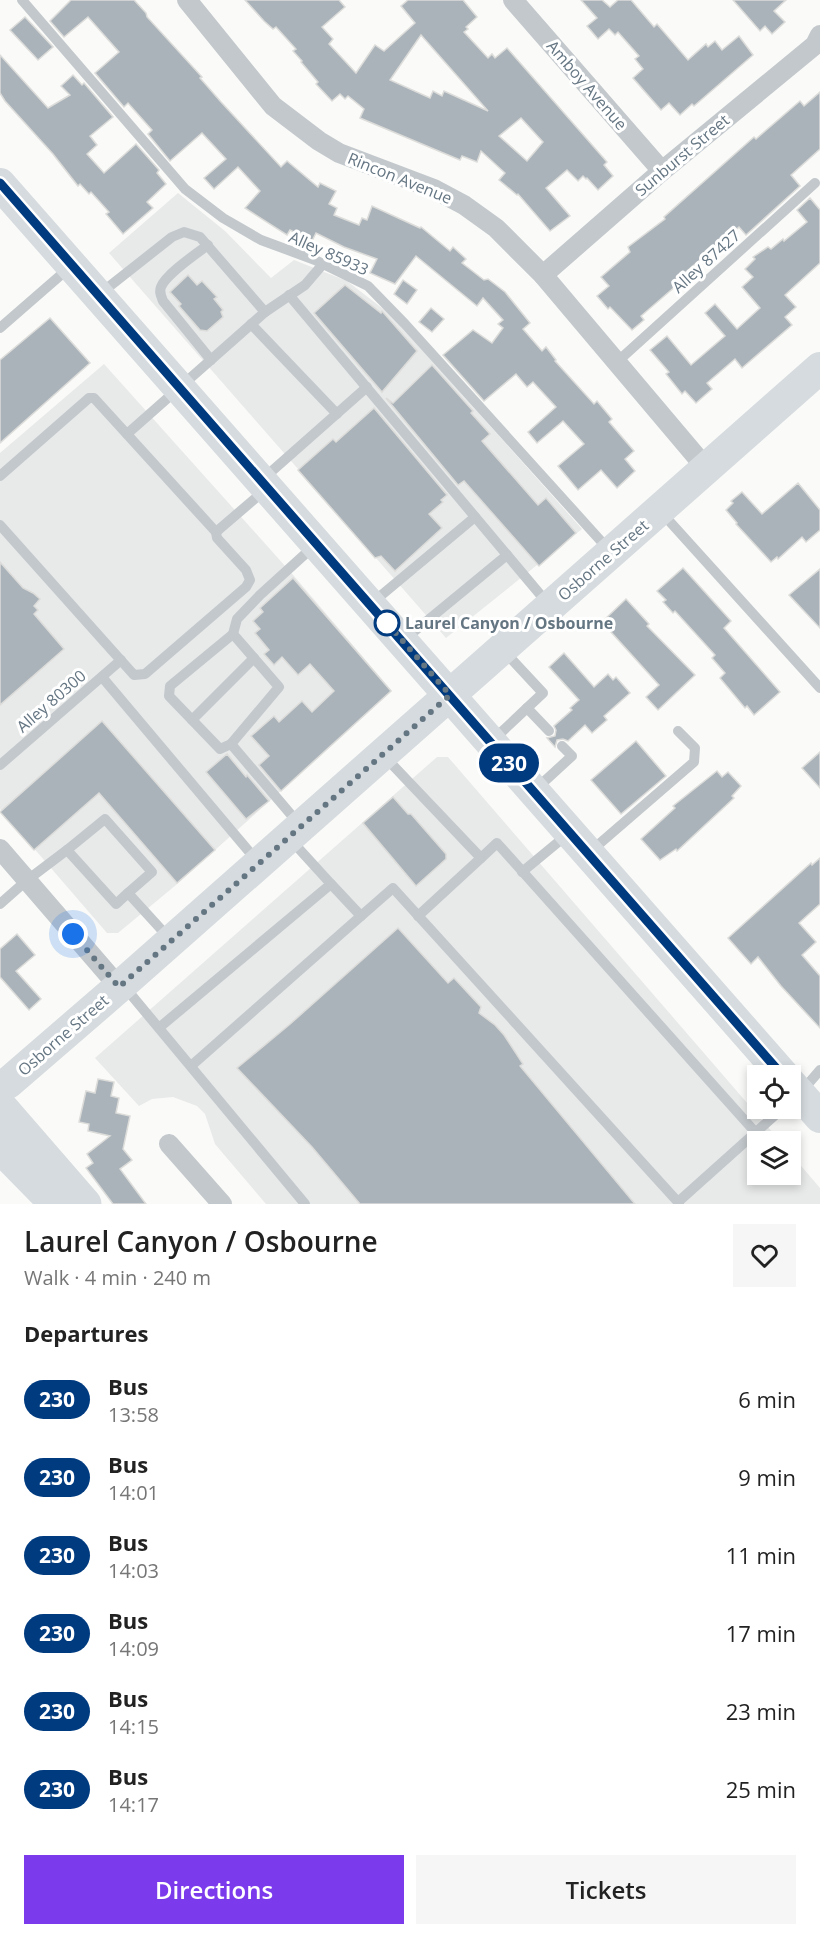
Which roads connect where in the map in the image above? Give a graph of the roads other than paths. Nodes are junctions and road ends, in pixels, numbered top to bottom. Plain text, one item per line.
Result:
1 (22, 0) edge
2 (187, 0) edge
3 (513, 0) edge
4 (820, 35) edge
5 (662, 171) junction
6 (815, 183) dead end
7 (8, 197) edge
8 (208, 245) junction
9 (323, 264) junction
10 (72, 266) junction
11 (543, 275) junction
12 (289, 295) junction
13 (98, 296) junction
14 (265, 312) junction
15 (251, 324) junction
16 (0, 328) edge
17 (211, 360) junction
18 (617, 362) junction
19 (820, 368) edge
20 (179, 387) junction
21 (367, 387) junction
22 (337, 414) junction
23 (127, 434) junction
24 (706, 468) junction
25 (0, 476) edge
26 (264, 484) junction
27 (659, 510) junction
28 (475, 517) junction
29 (0, 525) edge
30 (216, 532) junction
31 (316, 543) junction
32 (611, 553) junction
33 (507, 555) junction
34 (370, 605) junction
35 (550, 606) junction
36 (233, 634) junction
37 (402, 641) junction
38 (502, 650) junction
39 (254, 658) junction
40 (121, 660) junction
41 (102, 676) junction
42 (820, 688) edge
43 (450, 695) junction
44 (527, 708) junction
45 (192, 720) junction
46 (549, 731) dead end
47 (678, 731) dead end
48 (491, 742) junction
49 (231, 744) junction
50 (562, 746) dead end
51 (383, 755) junction
52 (0, 765) edge
53 (534, 792) junction
54 (295, 832) junction
55 (579, 843) junction
56 (0, 849) edge
57 (67, 850) junction
58 (481, 858) junction
59 (259, 864) junction
60 (522, 872) junction
61 (26, 881) junction
62 (331, 884) junction
63 (128, 893) junction
64 (0, 904) edge
65 (361, 916) junction
66 (418, 916) junction
67 (172, 940) junction
68 (121, 985) junction
69 (160, 1027) junction
70 (765, 1065) edge
71 (191, 1066) junction
72 (820, 1070) edge
73 (801, 1084) edge
74 (2, 1098) edge
75 (801, 1102) edge
76 (820, 1117) edge
77 (768, 1119) edge
78 (754, 1131) edge
79 (758, 1131) edge
80 (747, 1141) edge
81 (169, 1144) dead end
82 (0, 1148) edge
83 (679, 1203) edge
84 (56, 1204) edge
85 (85, 1204) edge
86 (222, 1204) edge
87 (305, 1204) edge

1 - 9 lane, Alley 85933
2 - 11 street, Rincon Avenue
3 - 5 street, Amboy Avenue
4 - 5 street, Sunburst Street
5 - 11 street, Sunburst Street
6 - 18 lane, Alley 87427
7 - 10 main road
8 - 13 lane
8 - 14 lane
8 - 17 lane
9 - 12 lane
9 - 32 lane, Alley 85933
10 - 13 main road
10 - 16 lane
11 - 18 street, Rincon Avenue
12 - 14 lane
12 - 21 lane
13 - 20 main road
14 - 15 lane
15 - 17 lane
15 - 22 lane
17 - 20 lane
18 - 24 street, Rincon Avenue
19 - 24 main road, Osborne Street
20 - 23 lane
20 - 26 main road
21 - 22 lane
21 - 28 lane
22 - 26 lane
23 - 25 lane
23 - 30 lane
24 - 27 main road, Osborne Street
26 - 30 lane
26 - 31 main road
27 - 32 main road, Osborne Street
27 - 42 lane
28 - 33 lane
28 - 34 lane
29 - 40 lane
30 - 40 lane
31 - 34 main road
31 - 36 lane
32 - 35 main road, Osborne Street
33 - 35 lane
33 - 37 lane
34 - 37 main road
35 - 38 main road, Osborne Street
36 - 39 lane
36 - 45 lane
37 - 43 main road
38 - 43 main road, Osborne Street
38 - 44 lane
39 - 45 lane
39 - 49 lane
40 - 41 lane, Alley 80300
41 - 52 lane, Alley 80300
41 - 59 lane
43 - 48 main road
43 - 51 main road, Osborne Street
44 - 46 lane
44 - 48 lane
45 - 49 lane
47 - 55 lane
48 - 53 main road
49 - 54 lane
50 - 53 lane
51 - 54 main road, Osborne Street
51 - 58 lane
53 - 55 main road
54 - 59 main road, Osborne Street
54 - 62 lane
55 - 60 lane
55 - 70 main road
56 - 61 street
57 - 61 lane
57 - 63 lane
57 - 63 lane
58 - 60 lane
58 - 66 lane
59 - 67 main road, Osborne Street
60 - 78 lane
61 - 64 lane
61 - 68 street
62 - 65 lane
62 - 69 lane
63 - 67 lane
65 - 66 lane
65 - 71 lane
66 - 83 lane
67 - 68 main road, Osborne Street
68 - 69 lane
68 - 74 main road, Osborne Street
69 - 71 lane
71 - 87 lane
72 - 73 lane
74 - 85 highway
75 - 76 main road
77 - 79 lane
80 - 83 lane
81 - 86 street
82 - 84 highway

